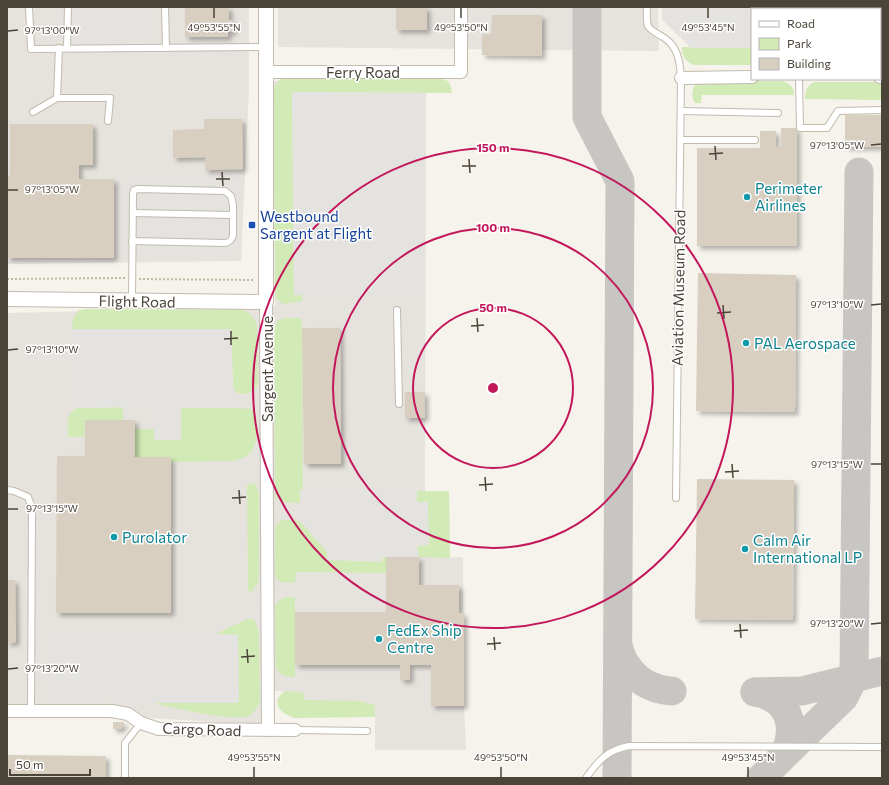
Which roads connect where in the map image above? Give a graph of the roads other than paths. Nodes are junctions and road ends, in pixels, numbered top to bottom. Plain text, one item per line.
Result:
1 (29, 7) edge
2 (68, 7) edge
3 (165, 7) edge
4 (266, 7) edge
5 (461, 7) edge
6 (647, 7) edge
7 (266, 47) junction
8 (59, 48) junction
9 (67, 48) junction
10 (166, 48) junction
11 (266, 72) junction
12 (751, 77) edge
13 (681, 78) junction
14 (799, 80) edge
15 (57, 98) junction
16 (882, 110) edge
17 (681, 111) junction
18 (33, 112) dead end
19 (778, 113) dead end
20 (108, 121) dead end
21 (681, 140) junction
22 (755, 140) dead end
23 (133, 213) junction
24 (233, 215) junction
25 (132, 241) junction
26 (7, 299) edge
27 (132, 301) junction
28 (266, 302) junction
29 (397, 310) dead end
30 (399, 404) dead end
31 (7, 490) edge
32 (676, 498) dead end
33 (7, 711) edge
34 (31, 711) junction
35 (141, 723) junction
36 (268, 730) junction
37 (295, 730) joint
38 (367, 731) dead end
39 (882, 747) edge
40 (125, 778) edge
41 (586, 778) edge

1 - 8 lane
2 - 9 lane
3 - 10 lane
4 - 7 street, Sargent Avenue
5 - 11 street, Ferry Road
6 - 13 lane, Aviation Museum Road
7 - 10 lane
7 - 11 street, Sargent Avenue
8 - 9 lane
8 - 15 lane
9 - 10 lane
11 - 28 street, Sargent Avenue
12 - 13 street
13 - 17 lane, Aviation Museum Road
14 - 16 lane
15 - 18 lane
15 - 20 lane
17 - 19 lane
17 - 21 lane, Aviation Museum Road
21 - 22 lane
21 - 32 lane, Aviation Museum Road
23 - 24 lane
23 - 24 lane
23 - 25 lane
24 - 25 lane
25 - 27 lane
26 - 27 street, Flight Road
27 - 28 street, Flight Road
28 - 36 street, Sargent Avenue
29 - 30 lane
31 - 34 lane
33 - 34 street, Cargo Road
34 - 35 street, Cargo Road
35 - 36 street, Cargo Road
35 - 40 lane
36 - 37 street, Cargo Road
37 - 38 lane
39 - 41 lane

